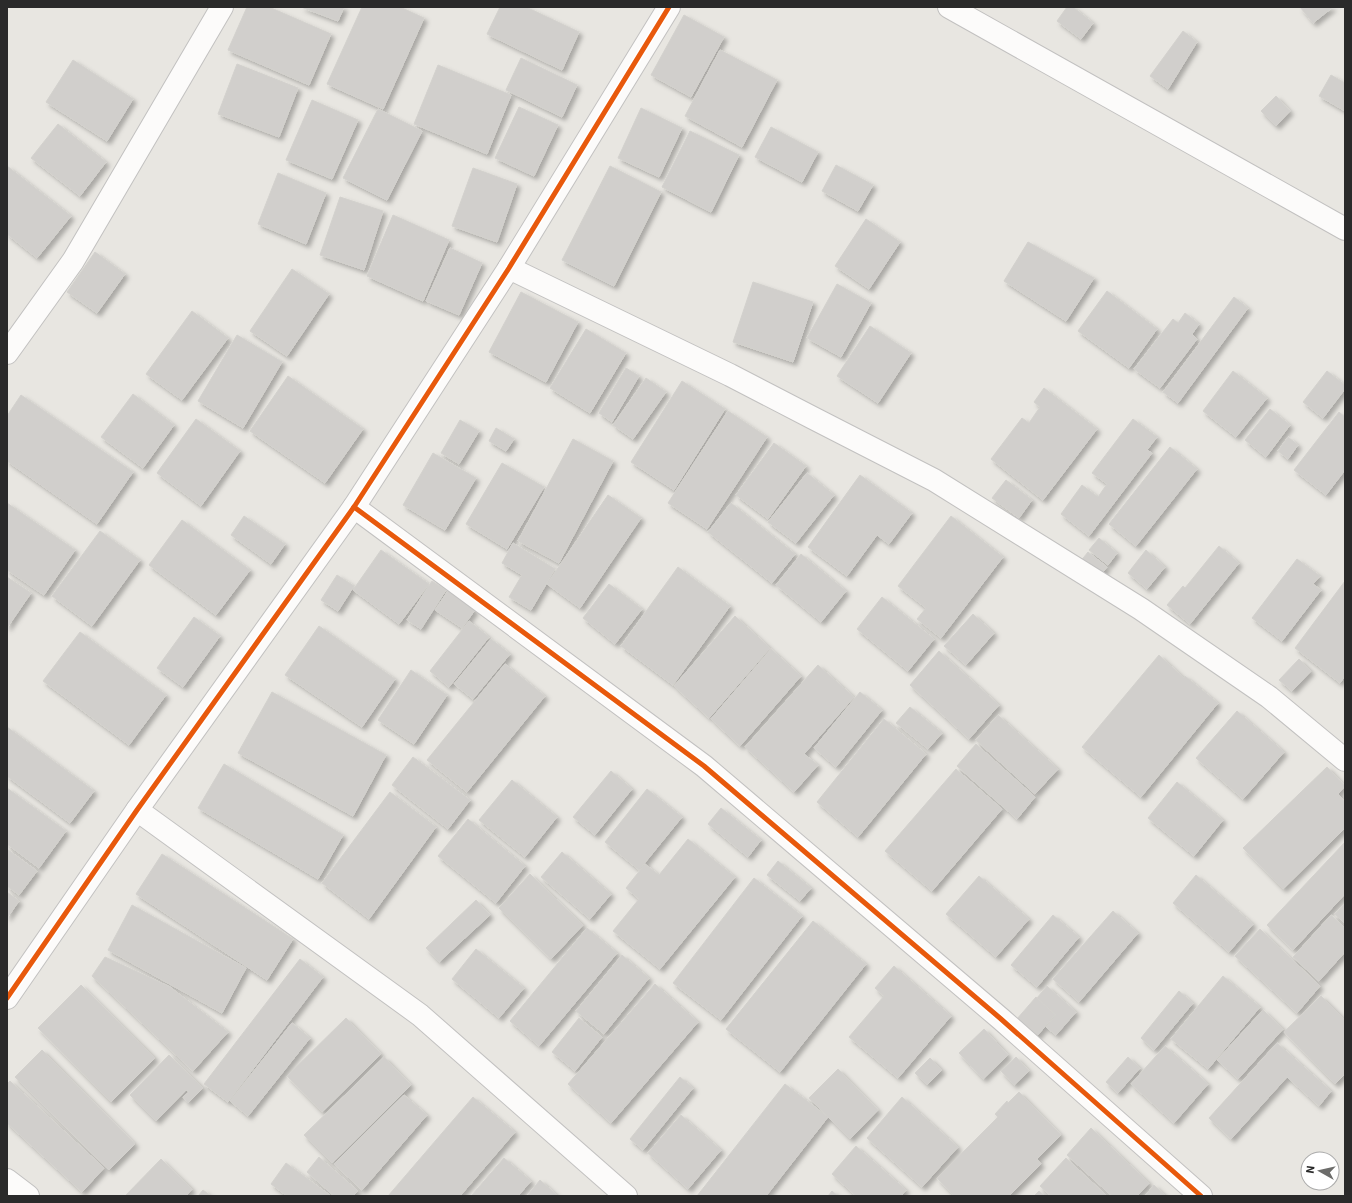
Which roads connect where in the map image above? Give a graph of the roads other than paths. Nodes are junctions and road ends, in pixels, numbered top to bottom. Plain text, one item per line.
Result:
1 (222, 7) edge
2 (669, 7) edge
3 (949, 7) edge
4 (1345, 229) edge
5 (509, 268) junction
6 (7, 353) edge
7 (354, 507) junction
8 (1345, 760) edge
9 (137, 810) junction
10 (7, 998) edge
11 (7, 1180) edge
12 (28, 1196) edge
13 (626, 1196) edge
14 (1201, 1196) edge

1 - 6 street
2 - 5 street
3 - 4 street
5 - 7 street
5 - 8 street
7 - 9 street
7 - 14 street
9 - 10 street
9 - 13 street
11 - 12 street

